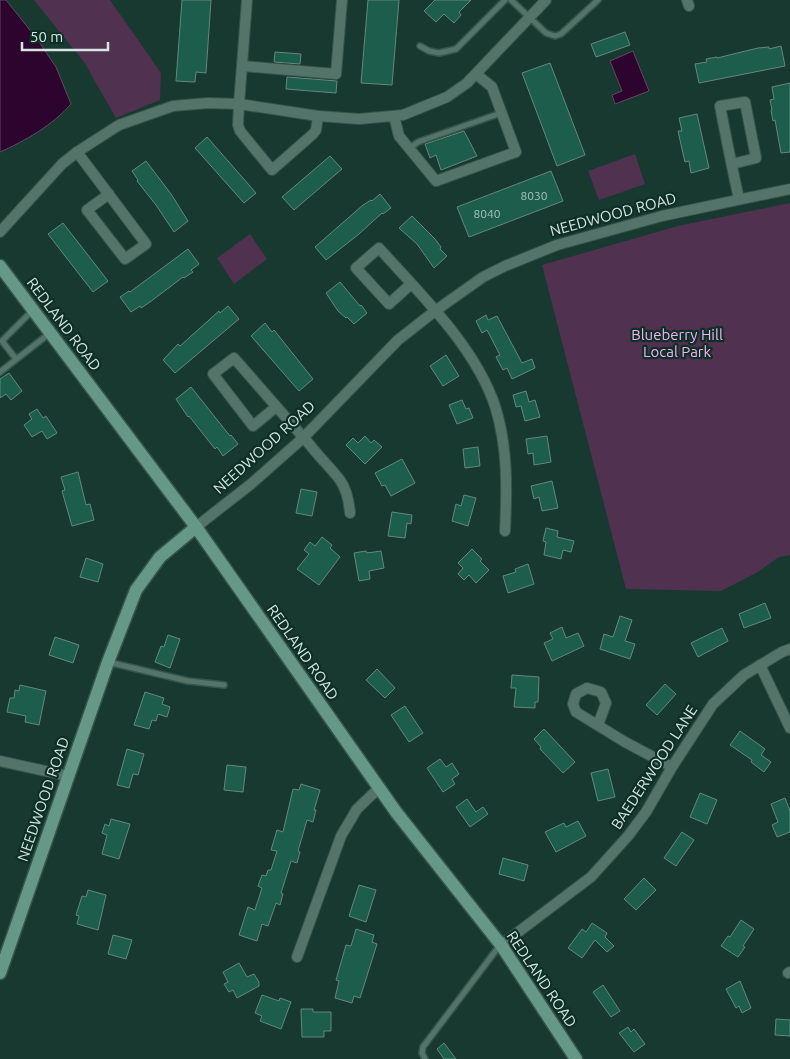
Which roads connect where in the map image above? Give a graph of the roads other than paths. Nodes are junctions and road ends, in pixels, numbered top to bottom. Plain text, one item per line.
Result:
1 (247, 0) edge
2 (342, 0) edge
3 (504, 0) edge
4 (511, 0) edge
5 (546, 0) edge
6 (598, 0) edge
7 (529, 17) junction
8 (420, 46) dead end
9 (242, 66) junction
10 (476, 74) junction
11 (239, 104) junction
12 (501, 113) junction
13 (318, 116) junction
14 (394, 116) junction
15 (410, 148) junction
16 (77, 152) junction
17 (732, 164) junction
18 (790, 189) edge
19 (109, 194) junction
20 (739, 199) junction
21 (0, 232) edge
22 (0, 266) edge
23 (411, 284) junction
24 (33, 310) junction
25 (435, 311) junction
26 (50, 332) junction
27 (16, 358) junction
28 (0, 372) edge
29 (276, 406) junction
30 (303, 438) junction
31 (350, 513) dead end
32 (196, 527) junction
33 (505, 531) dead end
34 (790, 649) edge
35 (108, 662) junction
36 (760, 665) junction
37 (224, 685) dead end
38 (598, 725) dead end
39 (790, 728) edge
40 (0, 762) edge
41 (672, 767) junction
42 (68, 776) junction
43 (379, 788) junction
44 (501, 945) junction
45 (297, 957) dead end
46 (0, 973) edge
47 (425, 1059) edge
48 (576, 1059) edge

1 - 9 street
2 - 9 street
3 - 8 lane
4 - 7 lane
5 - 7 street
6 - 7 lane
7 - 10 street
9 - 11 street
10 - 12 street
10 - 14 street
11 - 13 street
11 - 13 street
11 - 16 street
12 - 15 lane
12 - 15 street
13 - 14 street
14 - 15 street
16 - 19 street
16 - 21 street
17 - 17 street
17 - 20 street
18 - 20 street, NEEDWOOD ROAD
19 - 19 street
20 - 25 street, NEEDWOOD ROAD
22 - 24 main road, REDLAND ROAD
23 - 23 street
23 - 25 street
24 - 26 main road, REDLAND ROAD
24 - 27 lane
25 - 30 street, NEEDWOOD ROAD
25 - 33 street
26 - 27 lane
26 - 32 main road, REDLAND ROAD
27 - 28 lane
29 - 29 street
29 - 30 street
30 - 31 street
30 - 32 street, NEEDWOOD ROAD
32 - 35 main road, NEEDWOOD ROAD
32 - 43 main road, REDLAND ROAD
34 - 36 street, BAEDERWOOD LANE
35 - 37 lane
35 - 42 main road, NEEDWOOD ROAD
36 - 39 street
36 - 41 street, BAEDERWOOD LANE
38 - 41 street
40 - 42 street
41 - 44 street, BAEDERWOOD LANE
42 - 46 main road, NEEDWOOD ROAD
43 - 44 main road, REDLAND ROAD
43 - 45 street
44 - 47 lane
44 - 48 main road, REDLAND ROAD

